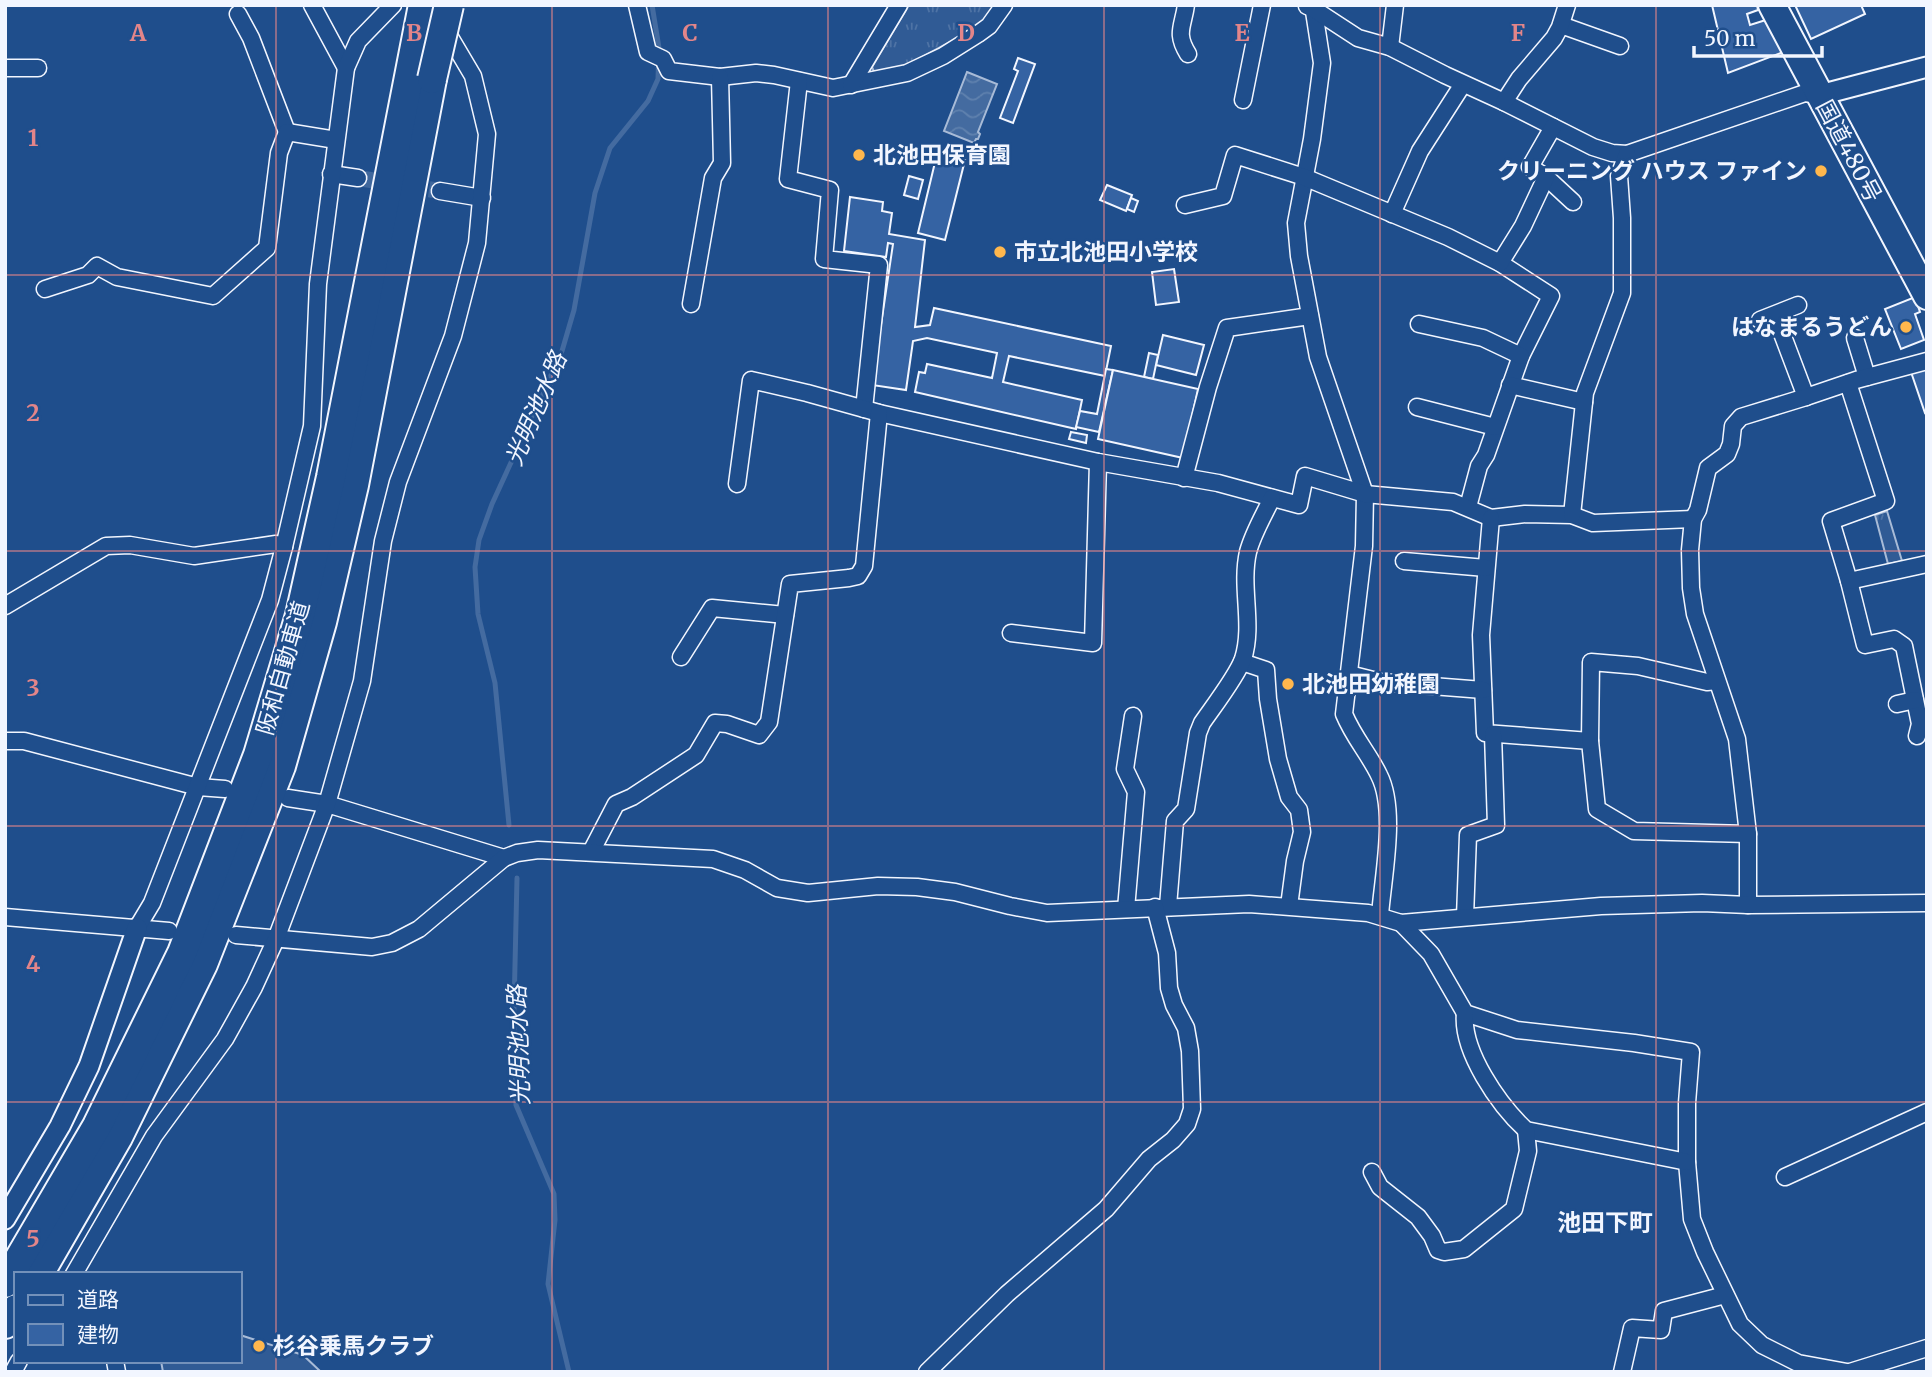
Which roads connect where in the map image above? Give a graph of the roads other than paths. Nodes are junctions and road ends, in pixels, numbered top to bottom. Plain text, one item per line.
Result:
1 (312, 5) edge
2 (393, 5) edge
3 (449, 5) edge
4 (638, 5) edge
5 (899, 5) edge
6 (1004, 5) edge
7 (1186, 5) edge
8 (1262, 5) edge
9 (1395, 5) edge
10 (1567, 5) edge
11 (1772, 5) edge
12 (1310, 6) edge
13 (423, 10) edge
14 (238, 14) dead end
15 (1561, 25) junction
16 (1620, 46) dead end
17 (1390, 47) junction
18 (1188, 54) dead end
19 (1927, 67) edge
20 (5, 68) edge
21 (38, 68) dead end
22 (345, 68) junction
23 (720, 77) junction
24 (799, 81) junction
25 (1463, 84) junction
26 (851, 85) junction
27 (1820, 96) junction
28 (1243, 100) dead end
29 (1504, 102) junction
30 (1553, 127) junction
31 (286, 132) junction
32 (336, 139) junction
33 (1627, 154) junction
34 (331, 173) junction
35 (1304, 177) junction
36 (1546, 177) junction
37 (358, 178) tunnel mouth
38 (440, 191) tunnel mouth
39 (482, 198) junction
40 (1573, 202) dead end
41 (1185, 205) dead end
42 (1392, 214) junction
43 (1500, 263) junction
44 (46, 289) dead end
45 (1927, 296) edge
46 (691, 304) dead end
47 (1798, 305) dead end
48 (1310, 316) junction
49 (1419, 324) dead end
50 (1855, 338) dead end
51 (1521, 356) junction
52 (1927, 361) edge
53 (1867, 377) junction
54 (1848, 383) junction
55 (1510, 385) junction
56 (1806, 397) junction
57 (1584, 402) junction
58 (1417, 407) dead end
59 (872, 411) junction
60 (1495, 427) junction
61 (1098, 462) junction
62 (1184, 478) junction
63 (737, 484) dead end
64 (1365, 494) junction
65 (1272, 498) junction
66 (1468, 507) junction
67 (1572, 515) junction
68 (1491, 518) junction
69 (1693, 519) junction
70 (284, 547) junction
71 (1404, 561) dead end
72 (1927, 564) edge
73 (1486, 568) junction
74 (1849, 581) junction
75 (5, 606) edge
76 (785, 615) junction
77 (1011, 633) dead end
78 (681, 657) dead end
79 (1242, 662) junction
80 (1349, 674) junction
81 (1717, 681) junction
82 (1483, 690) junction
83 (1915, 700) junction
84 (1897, 704) dead end
85 (1132, 716) dead end
86 (1493, 734) junction
87 (1917, 736) dead end
88 (5, 741) edge
89 (1590, 741) junction
90 (198, 787) junction
91 (225, 789) dead end
92 (288, 798) dead end
93 (327, 804) junction
94 (1748, 834) junction
95 (591, 852) junction
96 (504, 858) junction
97 (1927, 903) edge
98 (1748, 905) junction
99 (1289, 906) junction
100 (1161, 907) junction
101 (1126, 909) junction
102 (1380, 915) junction
103 (5, 917) edge
104 (1465, 917) junction
105 (1401, 923) junction
106 (137, 928) junction
107 (169, 931) dead end
108 (236, 935) dead end
109 (276, 939) junction
110 (1465, 1013) junction
111 (1927, 1112) edge
112 (1526, 1129) junction
113 (1687, 1162) junction
114 (1372, 1172) dead end
115 (1785, 1177) dead end
116 (5, 1219) edge
117 (40, 1272) edge
118 (75, 1272) edge
119 (5, 1283) edge
120 (1725, 1295) junction
121 (1927, 1348) edge
122 (927, 1372) edge
123 (1622, 1372) edge
124 (1849, 1372) edge

1 - 22 street
2 - 22 street
3 - 117 highway, 阪和自動車道, bridge
4 - 23 street
5 - 26 street
6 - 26 street
7 - 18 street
8 - 28 street
9 - 17 street
10 - 15 street
11 - 27 highway, 国道480号
12 - 17 street
12 - 35 street
13 - 39 street
13 - 119 highway, 阪和自動車道
14 - 31 street
15 - 16 street
15 - 29 street
17 - 25 street
19 - 27 street
20 - 21 street
22 - 32 street
23 - 24 street
23 - 46 street
24 - 26 street
24 - 59 street
25 - 29 street
25 - 42 street
27 - 33 street
27 - 45 highway, 国道480号
29 - 30 street
30 - 33 street
30 - 36 street
31 - 32 street
31 - 44 street
32 - 34 street
33 - 57 street
34 - 37 street
34 - 70 street
35 - 41 street
35 - 42 street
35 - 48 street
36 - 40 street
36 - 43 street
38 - 39 street
39 - 93 street
42 - 43 street
43 - 51 street
47 - 56 street
48 - 62 street
48 - 64 street
49 - 51 street
50 - 53 street
51 - 55 street
52 - 53 street
53 - 54 street
54 - 56 street
54 - 74 street
55 - 57 street
55 - 60 street
56 - 69 street
57 - 67 street
58 - 60 street
59 - 61 street
59 - 63 street
59 - 76 street
60 - 66 street
61 - 62 street
61 - 77 street
62 - 65 street
64 - 65 street
64 - 66 street
64 - 80 street
65 - 79 street
66 - 68 street
67 - 68 street
67 - 69 street
68 - 73 street
69 - 81 street
70 - 75 street
70 - 90 street
71 - 73 street
72 - 74 street
73 - 82 street
74 - 83 street
76 - 78 street
76 - 95 street
79 - 99 street
79 - 100 street
80 - 82 street
80 - 102 street
81 - 89 street
81 - 94 street
82 - 86 street
83 - 84 street
83 - 87 street
85 - 101 street
86 - 89 street
86 - 104 street
88 - 90 street
89 - 94 street
90 - 91 street
90 - 106 street
92 - 93 street
93 - 96 street
93 - 109 street
94 - 98 street
95 - 96 street
95 - 101 street
96 - 109 street
97 - 98 street
98 - 104 street
99 - 100 street
99 - 102 street
100 - 101 street
100 - 122 street
102 - 105 street
103 - 106 street
104 - 105 street
105 - 110 street
106 - 107 street
106 - 116 street
108 - 109 street
109 - 118 street
110 - 112 street
110 - 113 street
111 - 115 street
112 - 113 street
112 - 114 street
113 - 120 street
120 - 123 street
120 - 124 street
121 - 124 street

